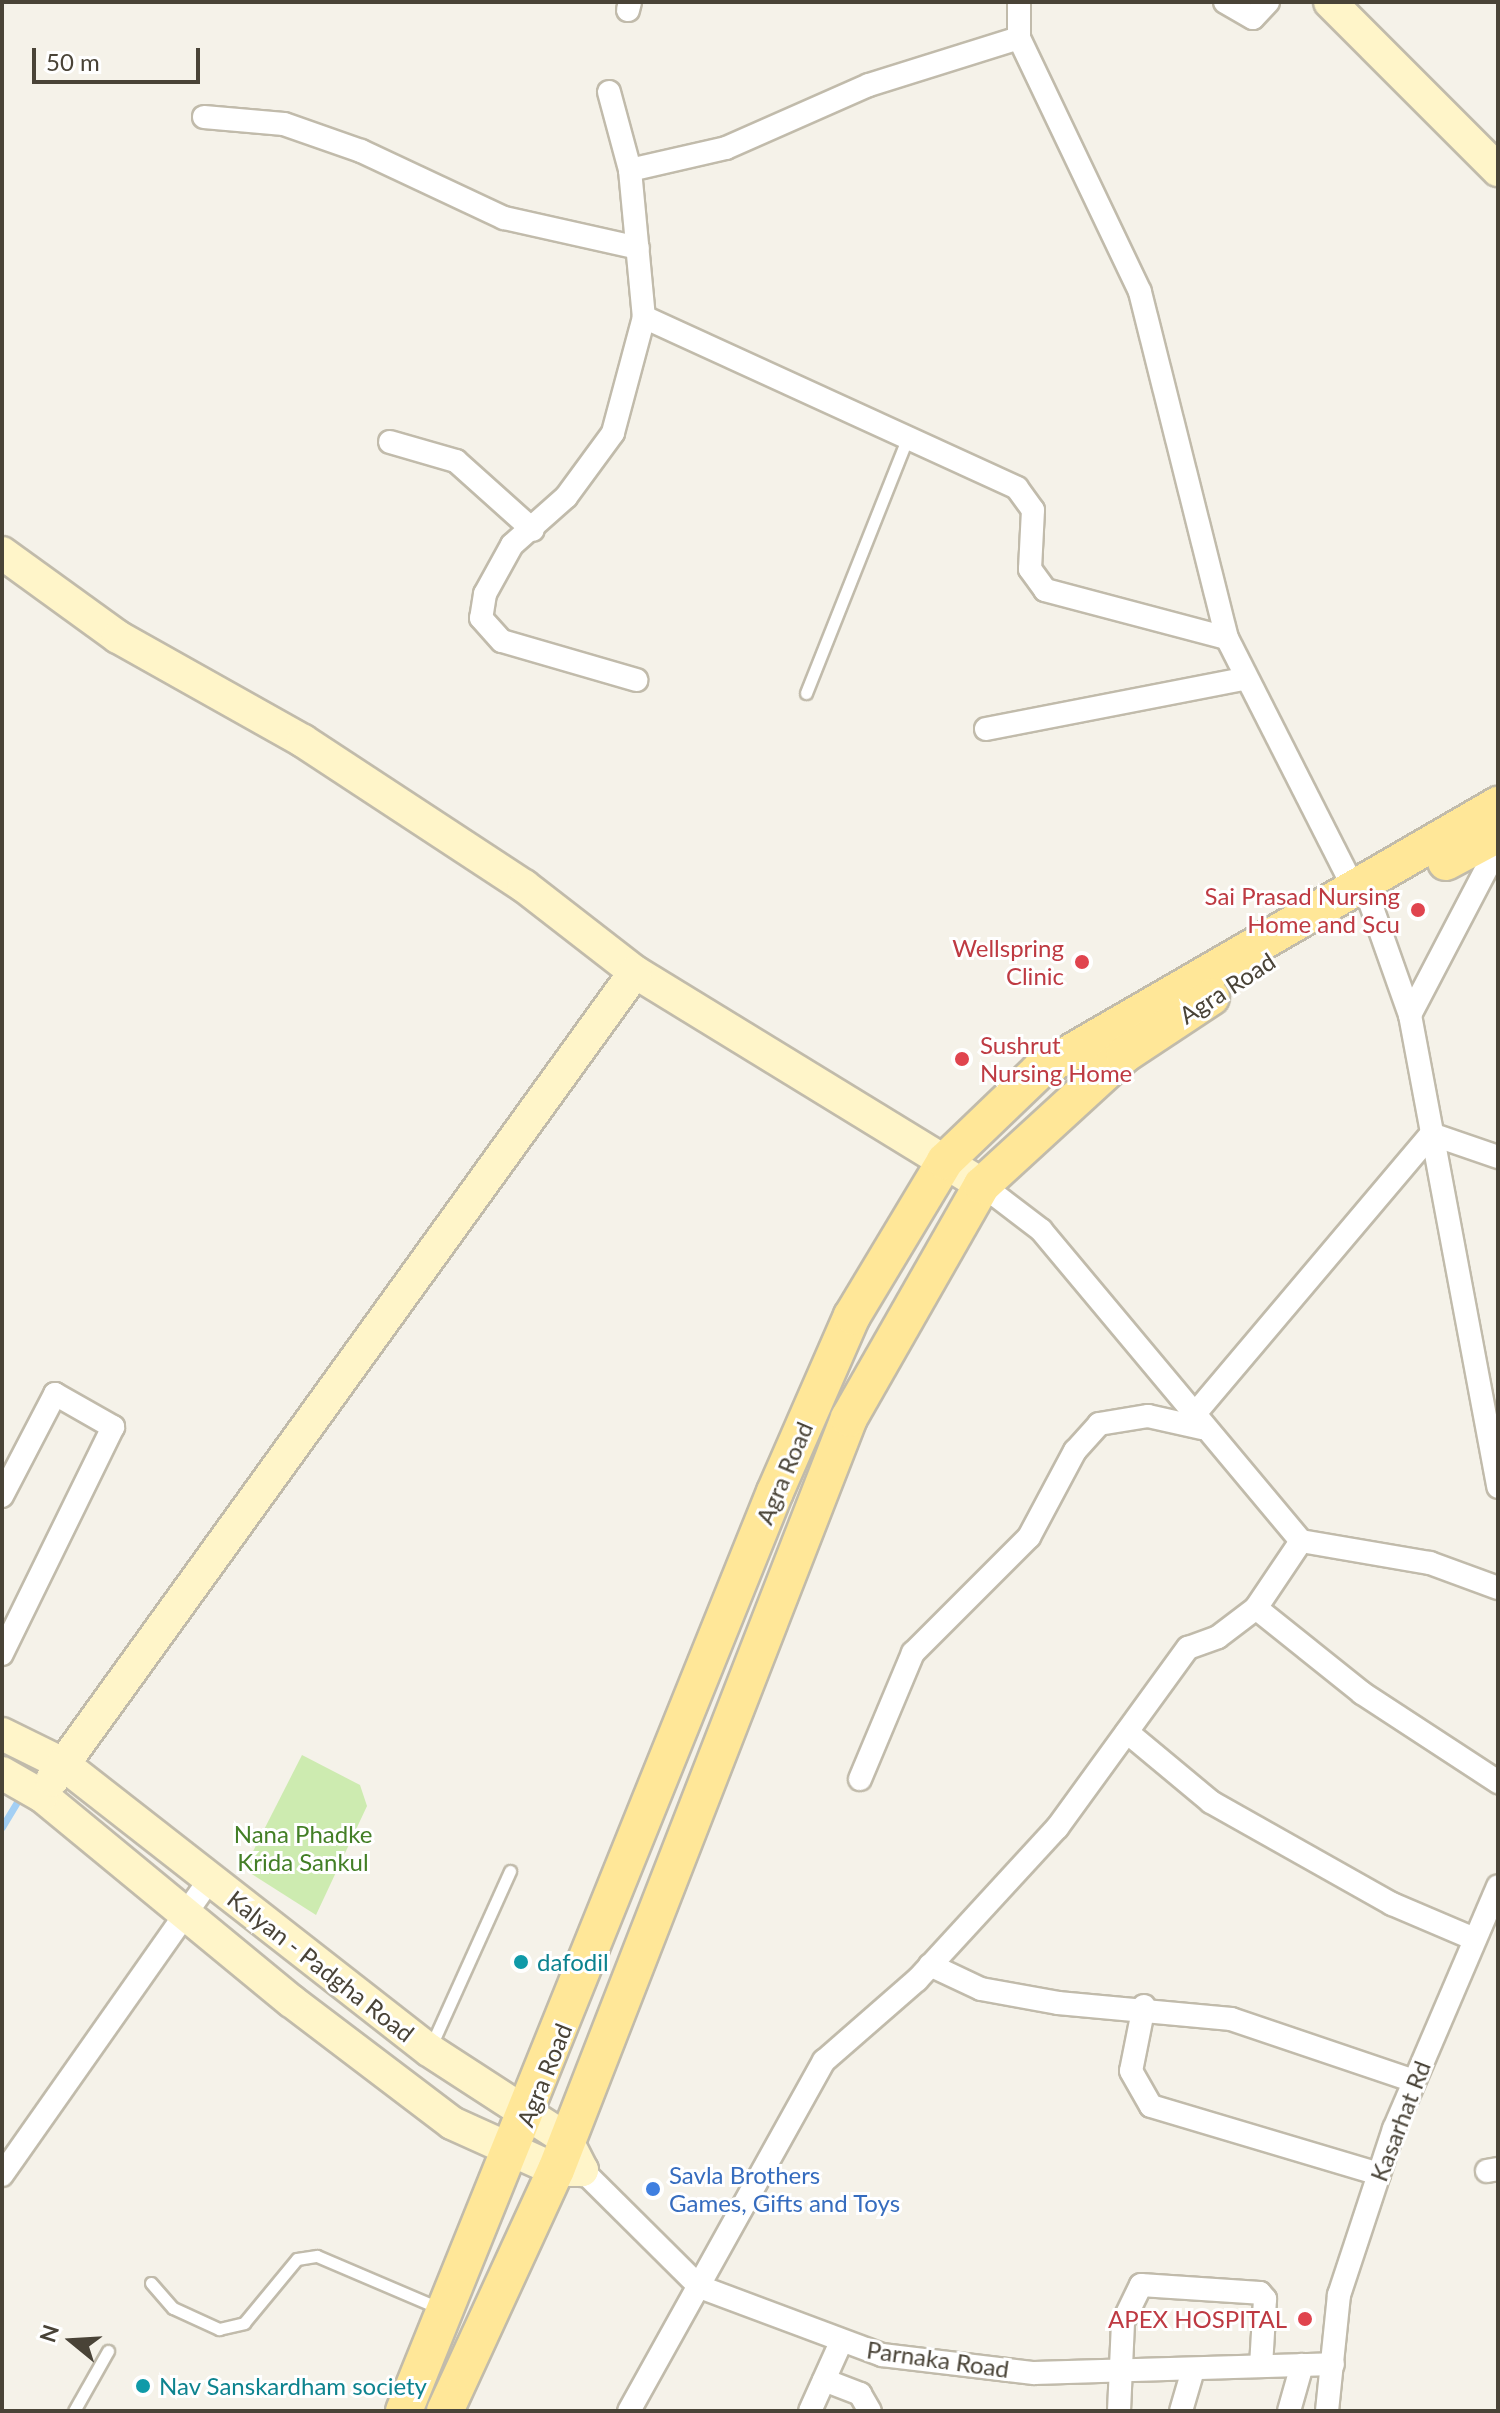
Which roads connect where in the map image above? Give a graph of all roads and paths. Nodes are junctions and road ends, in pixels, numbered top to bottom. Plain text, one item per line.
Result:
1 (1019, 2) edge
2 (1225, 2) edge
3 (1268, 2) edge
4 (1330, 2) edge
5 (1019, 38) junction
6 (609, 92) dead end
7 (204, 117) dead end
8 (630, 170) junction
9 (1498, 170) edge
10 (638, 248) junction
11 (644, 317) junction
12 (390, 442) dead end
13 (906, 442) junction
14 (533, 530) junction
15 (2, 553) edge
16 (1227, 638) junction
17 (1243, 679) junction
18 (636, 680) dead end
19 (806, 693) dead end
20 (986, 729) dead end
21 (1498, 805) edge
22 (1498, 834) edge
23 (1498, 847) edge
24 (1362, 895) junction
25 (635, 972) junction
26 (1410, 1015) junction
27 (1431, 1134) junction
28 (1498, 1157) edge
29 (945, 1161) junction
30 (982, 1185) junction
31 (1198, 1422) junction
32 (1498, 1487) edge
33 (2, 1496) edge
34 (1301, 1541) junction
35 (1498, 1588) edge
36 (1256, 1608) junction
37 (2, 1654) edge
38 (1127, 1732) junction
39 (2, 1734) edge
40 (63, 1764) junction
41 (2, 1773) edge
42 (860, 1779) dead end
43 (1498, 1782) edge
44 (42, 1796) junction
45 (510, 1871) dead end
46 (210, 1879) junction
47 (1498, 1886) edge
48 (185, 1912) junction
49 (1492, 1916) edge
50 (1474, 1939) junction
51 (930, 1965) junction
52 (320, 1968) junction
53 (291, 2001) junction
54 (1141, 2006) junction
55 (429, 2050) junction
56 (1414, 2081) junction
57 (529, 2114) junction
58 (512, 2153) junction
59 (568, 2160) junction
60 (1379, 2174) junction
61 (2, 2175) edge
62 (151, 2283) dead end
63 (700, 2287) junction
64 (446, 2311) junction
65 (841, 2342) junction
66 (108, 2351) dead end
67 (1333, 2364) junction
68 (1302, 2365) junction
69 (1261, 2366) junction
70 (1193, 2370) junction
71 (1123, 2373) junction
72 (824, 2380) junction
73 (74, 2411) edge
74 (404, 2411) edge
75 (445, 2411) edge
76 (629, 2411) edge
77 (810, 2411) edge
78 (870, 2411) edge
79 (1119, 2411) edge
80 (1181, 2411) edge
81 (1289, 2411) edge
82 (1327, 2411) edge

1 - 5 street
2 - 3 street
4 - 9 street
5 - 8 street
5 - 16 street
6 - 8 street
7 - 10 street
8 - 10 street
10 - 11 street
11 - 13 street
11 - 14 street
12 - 14 street
13 - 16 street
13 - 19 lane
14 - 18 street
15 - 25 street
16 - 17 street
17 - 20 street
17 - 24 street
21 - 24 main road, Agra Road
22 - 24 main road, Agra Road
23 - 26 street
24 - 26 street
24 - 29 main road, Agra Road
24 - 30 main road, Agra Road
25 - 29 street
25 - 40 street
26 - 27 street
27 - 28 street
27 - 31 street
27 - 32 street
29 - 30 street
29 - 57 main road, Agra Road
30 - 31 street
30 - 59 main road, Agra Road
31 - 34 street
31 - 42 street
33 - 37 street
34 - 35 street
34 - 36 street
36 - 38 street
36 - 43 street
38 - 50 street
38 - 51 street
39 - 40 street, Kalyan - Padgha Road
40 - 44 street
40 - 46 street, Kalyan - Padgha Road
41 - 44 street, Kalyan - Padgha Road
44 - 48 street, Kalyan - Padgha Road
45 - 55 lane
46 - 48 street
46 - 52 street, Kalyan - Padgha Road
47 - 49 street, Kasarhat Rd
48 - 53 street, Kalyan - Padgha Road
48 - 61 street
49 - 50 street, Kasarhat Rd
50 - 56 street, Kasarhat Rd
51 - 54 street
51 - 63 street
52 - 53 street
52 - 55 street, Kalyan - Padgha Road
53 - 58 street, Kalyan - Padgha Road
54 - 56 street
54 - 60 street
55 - 57 street, Kalyan - Padgha Road
56 - 60 street, Kasarhat Rd
57 - 58 main road, Agra Road
57 - 59 street, Kalyan - Padgha Road
58 - 59 street, Kalyan - Padgha Road
58 - 64 main road, Agra Road
59 - 63 street, Parnaka Road
59 - 75 main road, Agra Road
60 - 67 street, Kasarhat Rd
62 - 64 lane
63 - 65 street, Parnaka Road
63 - 76 street
64 - 74 main road, Agra Road
65 - 71 street, Parnaka Road
65 - 72 street
66 - 73 lane
67 - 68 street, Parnaka Road
67 - 82 street, Kasarhat Rd
68 - 69 street, Parnaka Road
68 - 81 street
69 - 70 street, Parnaka Road
69 - 71 street
70 - 71 street, Parnaka Road
70 - 80 street
71 - 79 street
72 - 77 street
72 - 78 street

